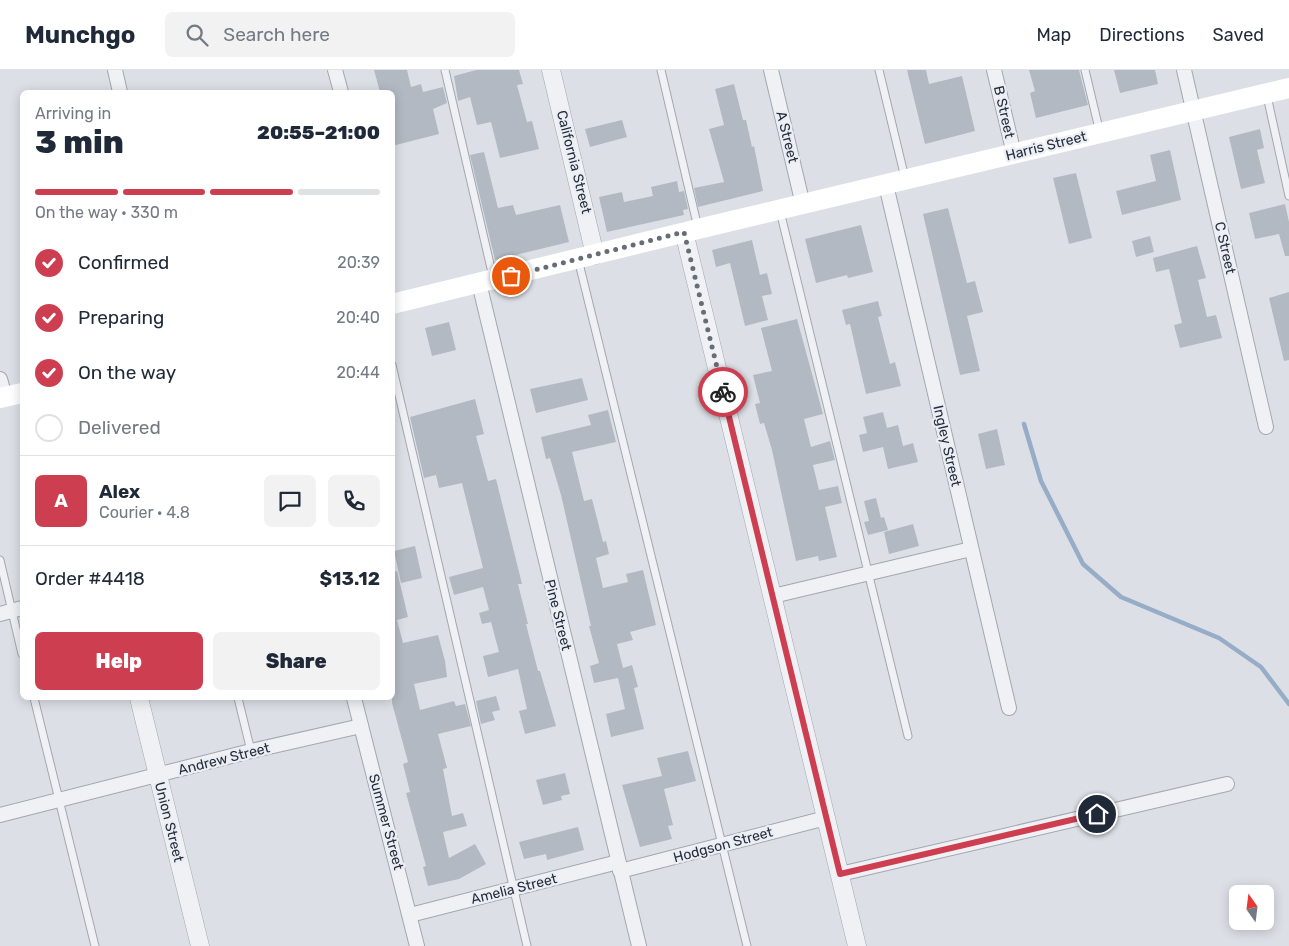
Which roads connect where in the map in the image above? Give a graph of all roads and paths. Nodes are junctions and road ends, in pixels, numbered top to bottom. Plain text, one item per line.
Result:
1 (115, 70) edge
2 (335, 70) edge
3 (444, 70) edge
4 (551, 70) edge
5 (661, 70) edge
6 (771, 70) edge
7 (879, 70) edge
8 (994, 70) edge
9 (1085, 70) edge
10 (1184, 70) edge
11 (1289, 88) edge
12 (120, 90) edge
13 (340, 90) edge
14 (1266, 93) junction
15 (1194, 111) junction
16 (1100, 133) junction
17 (1014, 154) junction
18 (896, 183) junction
19 (1289, 196) edge
20 (803, 205) junction
21 (780, 210) junction
22 (691, 231) junction
23 (586, 257) junction
24 (487, 281) junction
25 (395, 303) edge
26 (395, 378) edge
27 (1266, 427) dead end
28 (971, 549) junction
29 (0, 560) edge
30 (867, 574) junction
31 (773, 596) junction
32 (11, 611) edge
33 (20, 646) edge
34 (35, 700) edge
35 (139, 700) edge
36 (238, 700) edge
37 (354, 700) edge
38 (1009, 708) dead end
39 (361, 726) junction
40 (908, 736) dead end
41 (251, 752) junction
42 (158, 776) junction
43 (1227, 784) dead end
44 (60, 800) junction
45 (0, 815) edge
46 (826, 818) junction
47 (721, 845) junction
48 (619, 867) junction
49 (840, 874) junction
50 (513, 889) junction
51 (410, 915) junction
52 (95, 946) edge
53 (200, 946) edge
54 (417, 946) edge
55 (527, 946) edge
56 (639, 946) edge
57 (747, 946) edge
58 (857, 946) edge

1 - 12 street
2 - 13 street
3 - 24 lane
4 - 23 street, California Street
5 - 22 lane
6 - 20 street, A Street
7 - 18 lane
8 - 17 street, B Street
9 - 16 lane
10 - 15 street, C Street
11 - 14 main road, Harris Street
14 - 15 main road, Harris Street
14 - 19 lane
15 - 16 main road, Harris Street
15 - 27 street, C Street
16 - 17 main road, Harris Street
17 - 18 main road, Harris Street
18 - 20 main road, Harris Street
18 - 28 street, Ingley Street
20 - 21 main road, Harris Street
21 - 22 main road, Harris Street
21 - 30 lane
22 - 23 main road, Harris Street
22 - 31 street
23 - 24 main road, Harris Street
23 - 47 lane
24 - 25 main road, Harris Street
24 - 48 street, Pine Street
26 - 50 lane
28 - 30 street
28 - 38 street, Ingley Street
29 - 32 lane
30 - 31 street
30 - 40 lane
31 - 46 street
32 - 33 lane
34 - 44 lane
35 - 42 street, Union Street
36 - 41 lane
37 - 39 street, Summer Street
39 - 41 street, Andrew Street
39 - 51 street, Summer Street
41 - 42 street, Andrew Street
42 - 44 street, Andrew Street
42 - 53 street, Union Street
43 - 49 street
44 - 45 street, Andrew Street
44 - 52 lane
46 - 47 street, Hodgson Street
46 - 49 street
47 - 48 street, Hodgson Street
47 - 57 lane
48 - 50 street, Amelia Street
48 - 56 street, Pine Street
49 - 58 street
50 - 51 street, Amelia Street
50 - 55 lane
51 - 54 street, Summer Street

